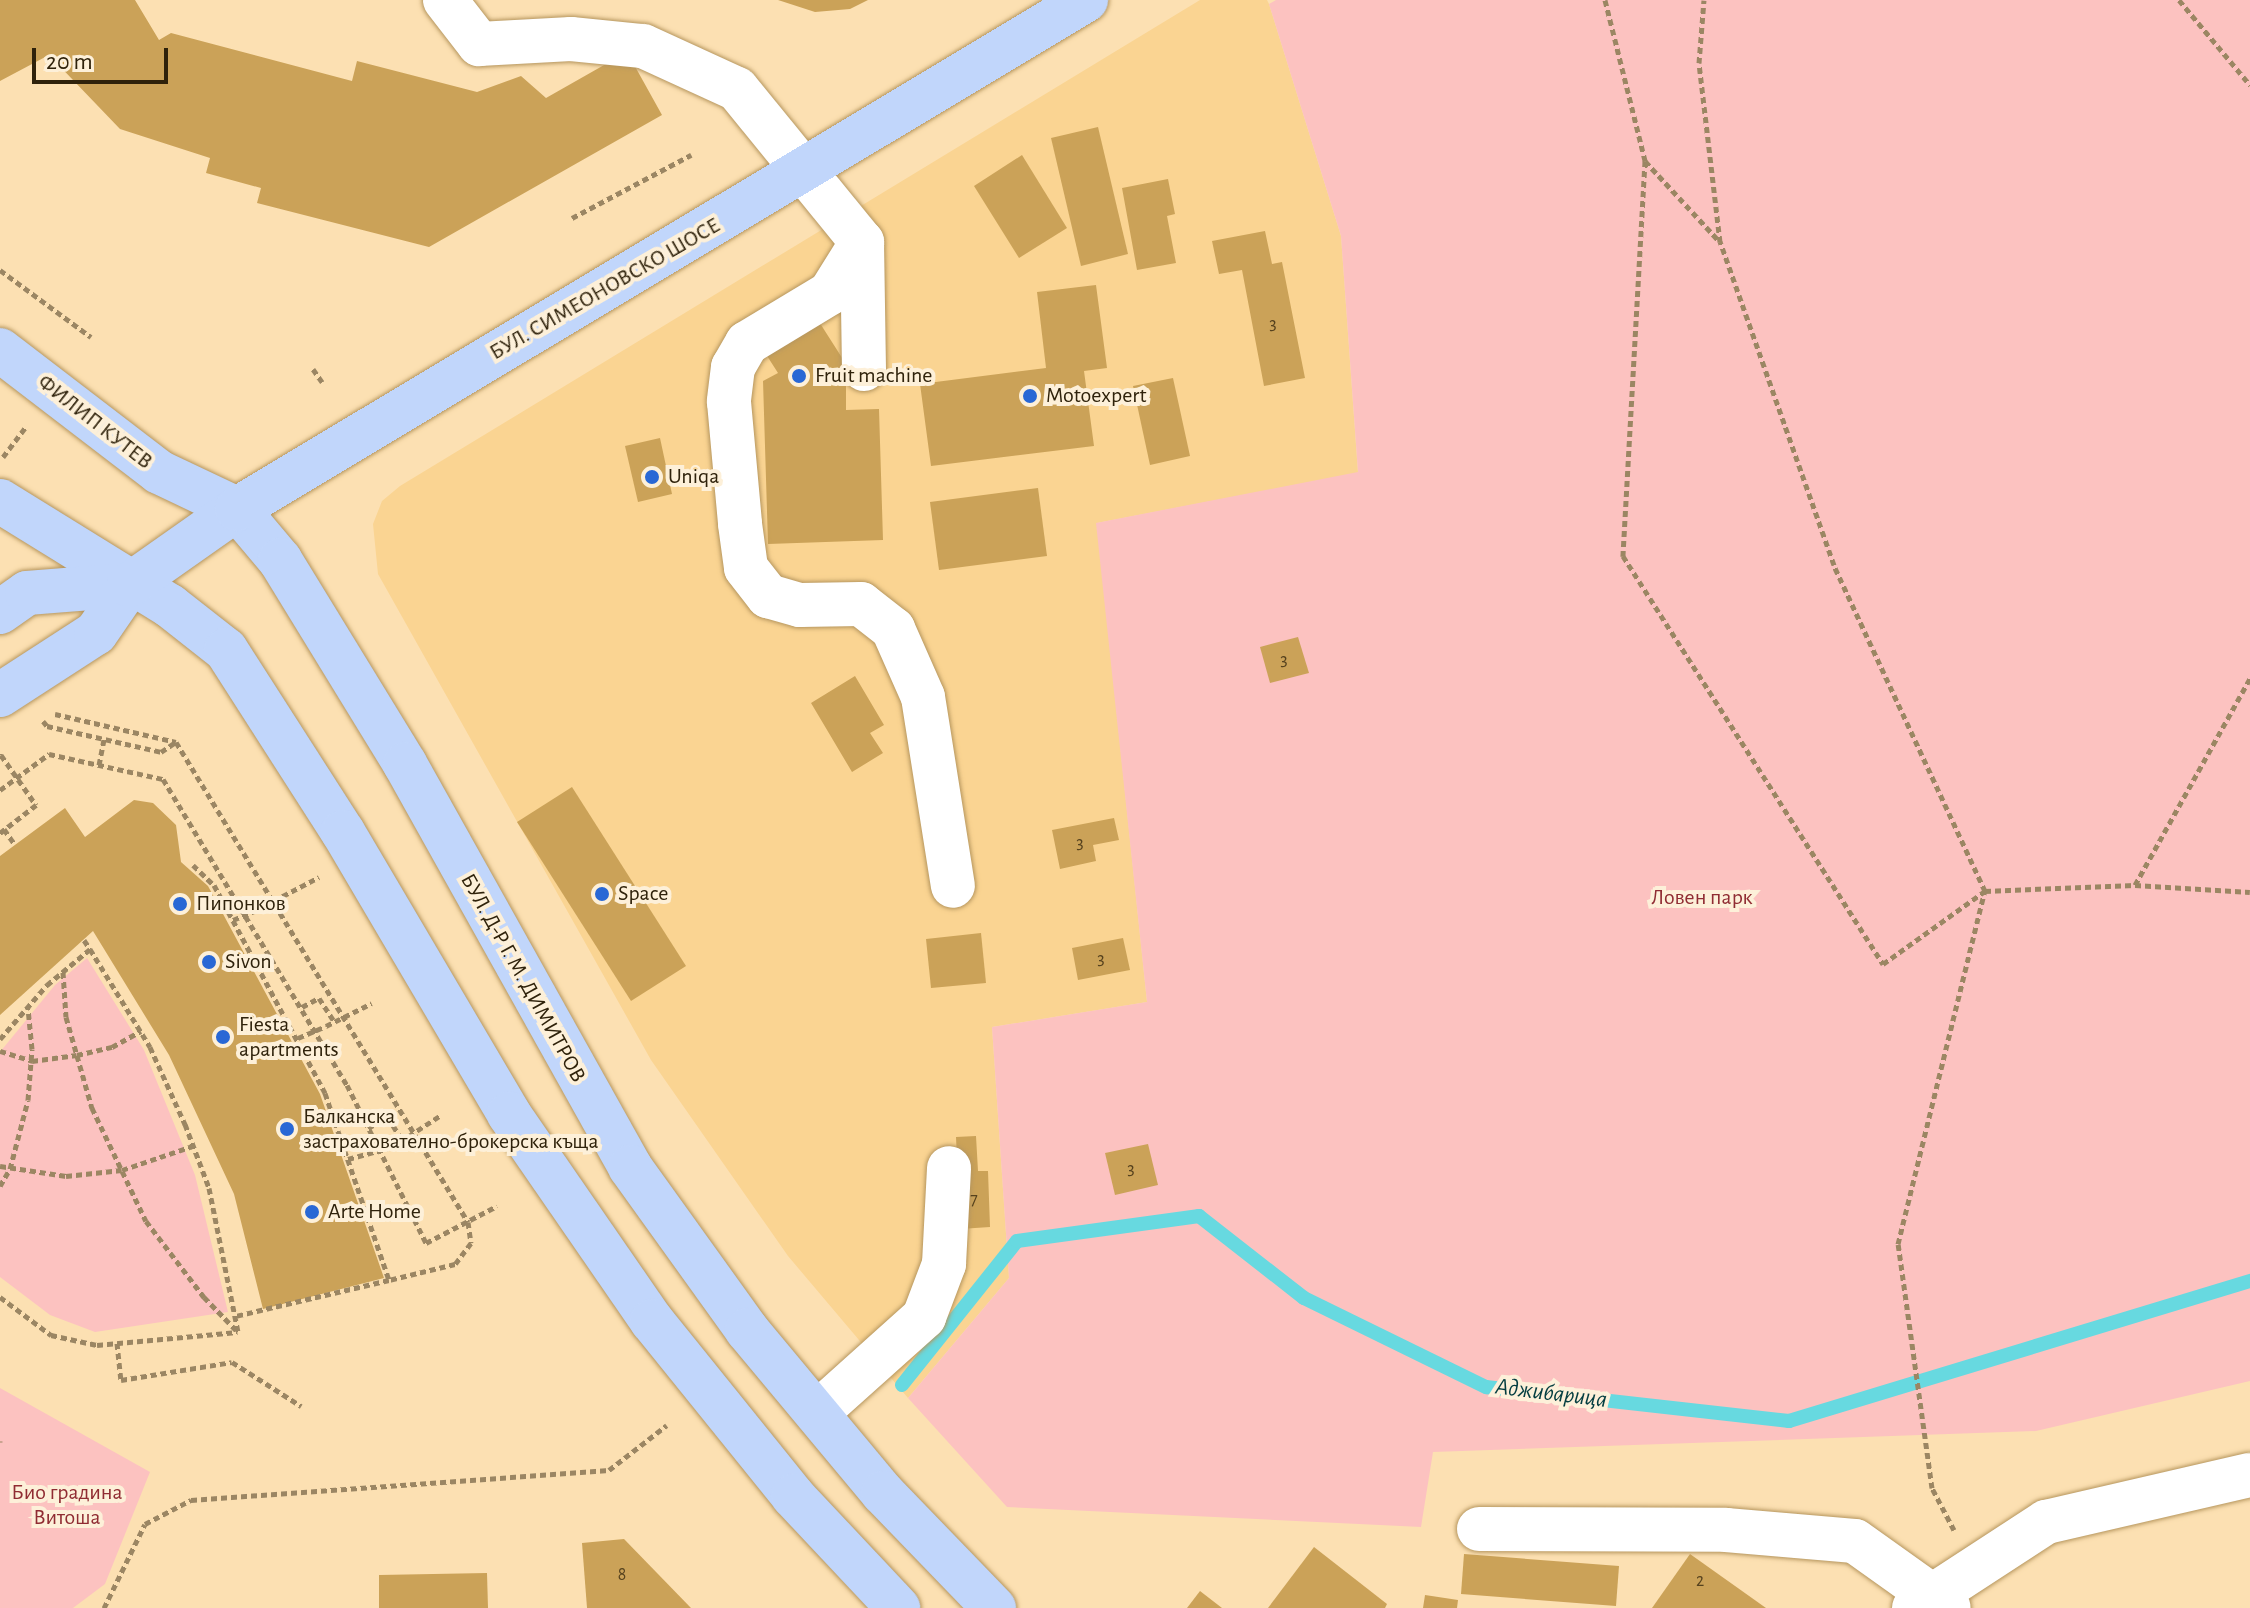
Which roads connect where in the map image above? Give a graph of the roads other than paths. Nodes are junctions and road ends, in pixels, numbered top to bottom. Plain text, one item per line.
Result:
1 (445, 0) edge
2 (1086, 0) edge
3 (806, 172) junction
4 (862, 242) junction
5 (0, 350) edge
6 (864, 369) dead end
7 (0, 501) edge
8 (237, 509) junction
9 (129, 585) junction
10 (0, 612) edge
11 (18, 703) edge
12 (953, 886) dead end
13 (949, 1168) dead end
14 (817, 1413) junction
15 (2250, 1475) edge
16 (1479, 1529) dead end
17 (1930, 1604) edge
18 (898, 1608) edge
19 (994, 1608) edge

1 - 3 street
2 - 3 main road, БУЛ. СИМЕОНОВСКО ШОСЕ
3 - 4 street
3 - 8 main road, БУЛ. СИМЕОНОВСКО ШОСЕ
4 - 6 street
4 - 12 street
5 - 8 main road, ФИЛИП КУТЕВ
7 - 9 main road
8 - 9 main road, БУЛ. СИМЕОНОВСКО ШОСЕ
8 - 14 main road, БУЛ. Д-Р Г. М. ДИМИТРОВ
9 - 10 main road
9 - 11 main road, БУЛ. СИМЕОНОВСКО ШОСЕ
9 - 18 main road
13 - 14 street
14 - 19 main road, БУЛ. Д-Р Г. М. ДИМИТРОВ
15 - 17 street
16 - 17 street

